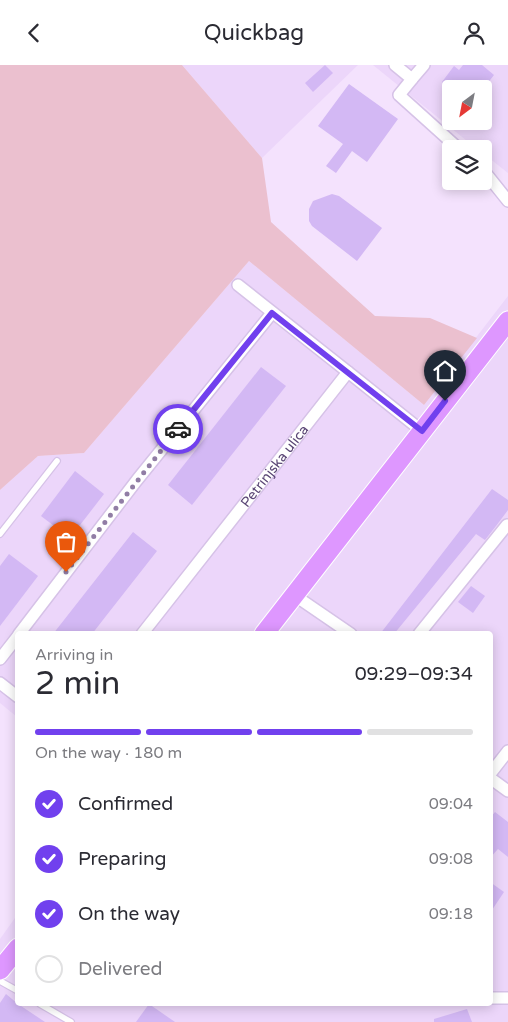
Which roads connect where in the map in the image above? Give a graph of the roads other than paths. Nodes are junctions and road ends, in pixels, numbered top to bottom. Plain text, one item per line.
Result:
1 (395, 65) edge
2 (424, 65) edge
3 (412, 79) junction
4 (449, 140) edge
5 (492, 181) edge
6 (508, 201) edge
7 (238, 285) dead end
8 (272, 313) junction
9 (508, 321) edge
10 (348, 372) junction
11 (422, 431) junction
12 (57, 461) dead end
13 (507, 525) edge
14 (0, 534) edge
15 (294, 595) junction
16 (21, 631) edge
17 (144, 631) edge
18 (266, 631) edge
19 (347, 631) edge
20 (421, 631) edge
21 (15, 639) edge
22 (0, 659) edge
23 (0, 683) edge
24 (15, 695) edge
25 (508, 751) edge
26 (493, 770) edge
27 (493, 780) edge
28 (508, 791) edge
29 (15, 951) edge
30 (0, 970) edge
31 (0, 981) edge
32 (15, 989) edge
33 (493, 997) edge
34 (508, 998) edge
35 (43, 1006) edge
36 (71, 1022) edge

1 - 3 street
2 - 3 street
3 - 4 street
5 - 6 street
7 - 8 street
8 - 10 street
8 - 16 street
9 - 11 main road
10 - 11 street
10 - 17 street, Petrinjska ulica
11 - 15 main road
12 - 14 lane
13 - 20 street
15 - 18 main road
15 - 19 street
21 - 22 street
23 - 24 street
25 - 26 street
27 - 28 street
29 - 30 main road
31 - 32 lane
33 - 34 street
35 - 36 lane

